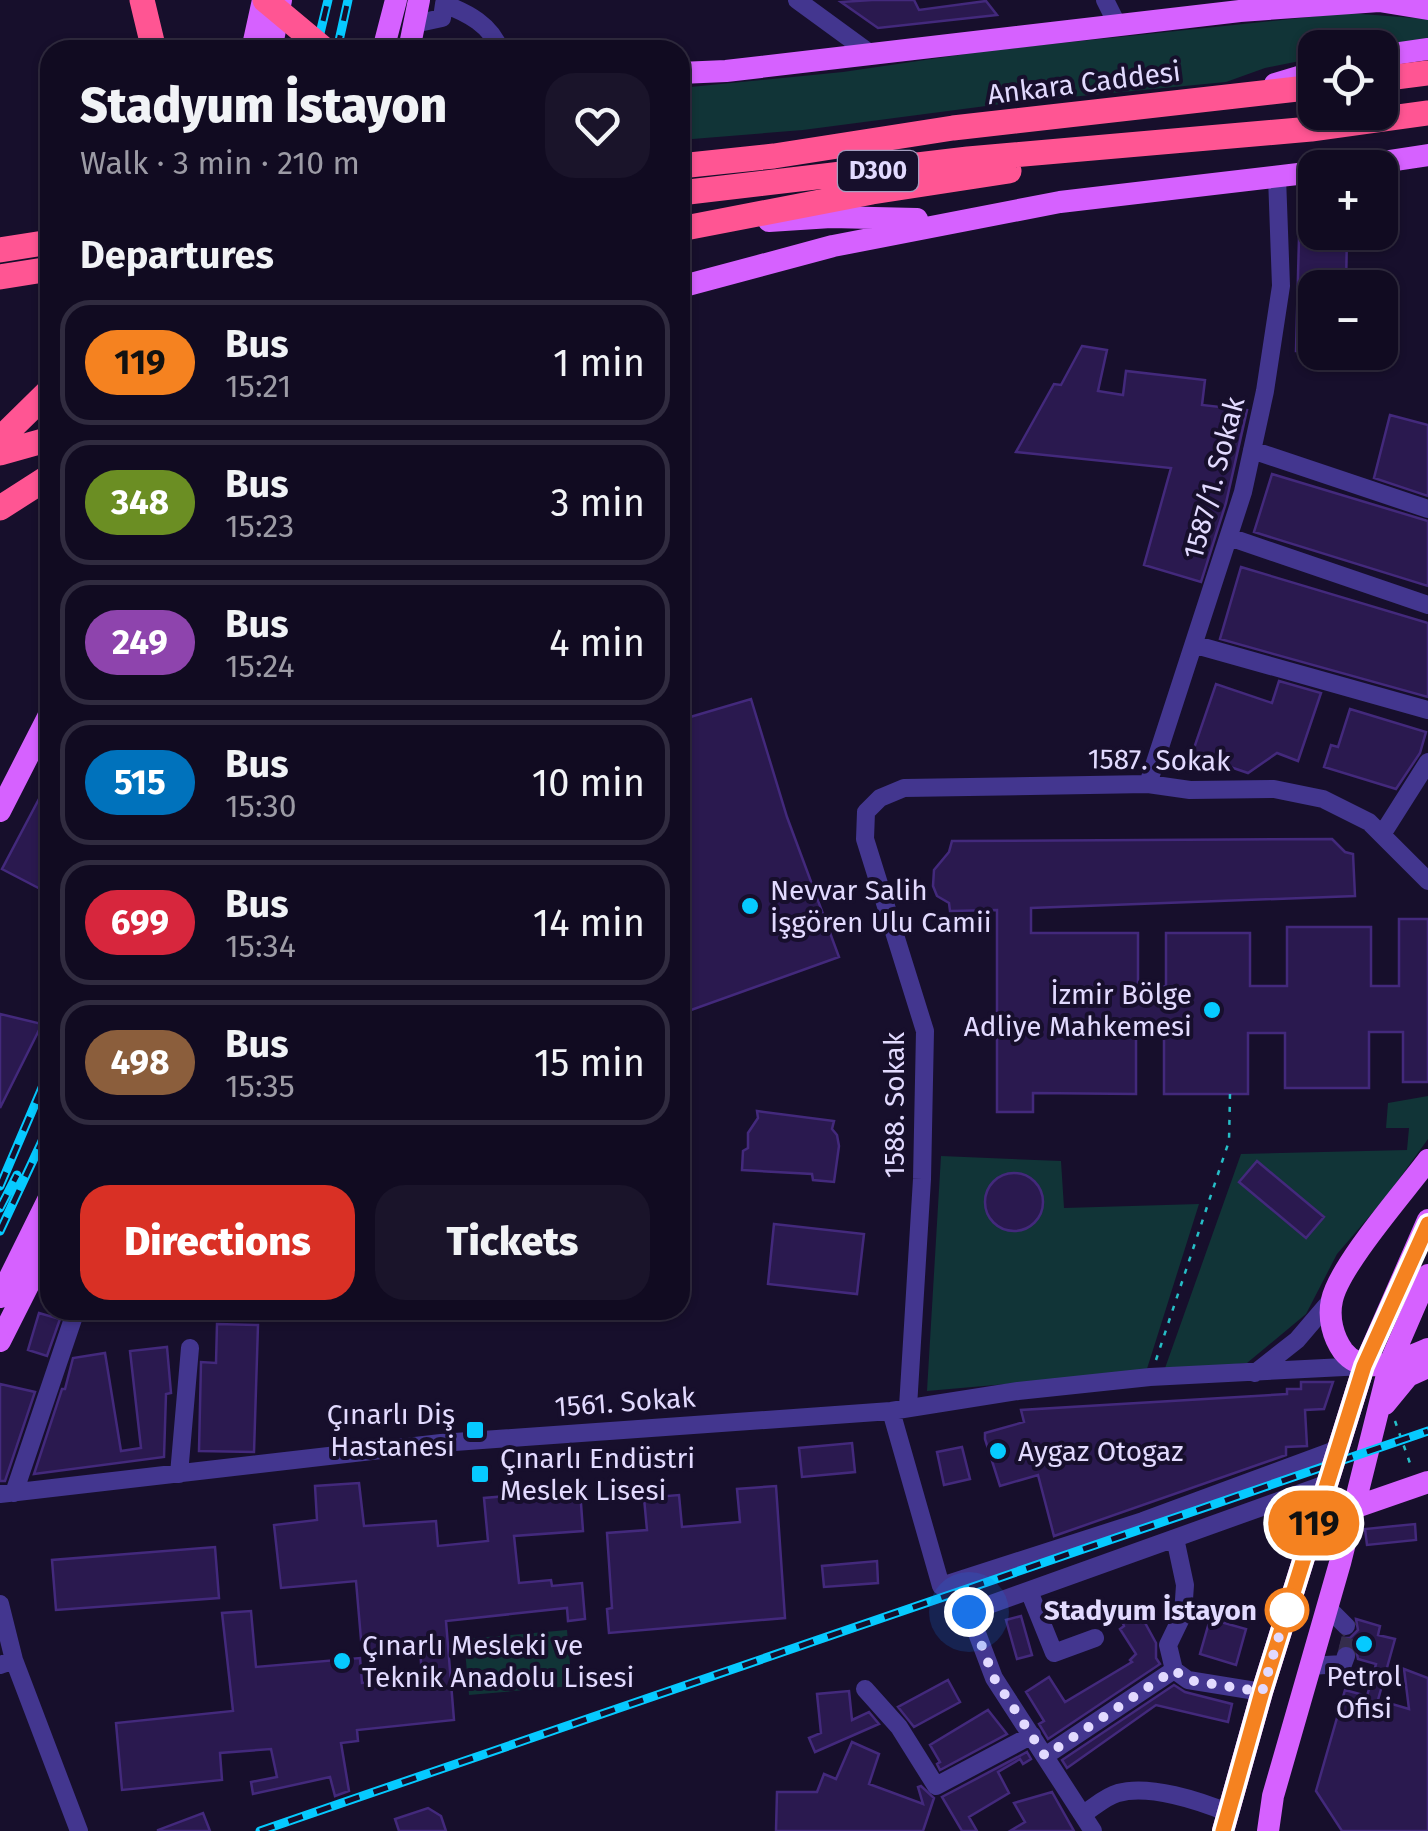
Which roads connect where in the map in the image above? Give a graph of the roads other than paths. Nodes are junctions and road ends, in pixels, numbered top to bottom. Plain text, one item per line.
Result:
1 (142, 0) edge
2 (264, 0) edge
3 (282, 0) edge
4 (396, 0) edge
5 (419, 0) edge
6 (797, 0) edge
7 (1105, 0) edge
8 (445, 2) edge
9 (1428, 9) edge
10 (414, 24) junction
11 (1117, 24) junction
12 (152, 40) edge
13 (254, 40) edge
14 (273, 40) edge
15 (313, 40) edge
16 (386, 40) edge
17 (411, 40) edge
18 (495, 40) edge
19 (1428, 49) edge
20 (1398, 53) edge
21 (871, 54) junction
22 (690, 73) edge
23 (1428, 74) edge
24 (1298, 77) edge
25 (1398, 77) edge
26 (1298, 89) edge
27 (1242, 95) junction
28 (1428, 113) edge
29 (860, 142) junction
30 (690, 149) edge
31 (1076, 152) junction
32 (1428, 155) edge
33 (1398, 160) edge
34 (690, 165) edge
35 (1298, 174) edge
36 (1278, 177) junction
37 (690, 192) edge
38 (965, 220) junction
39 (690, 227) edge
40 (690, 228) edge
41 (40, 244) edge
42 (12, 248) edge
43 (39, 271) edge
44 (0, 277) edge
45 (690, 283) edge
46 (40, 400) edge
47 (0, 440) edge
48 (40, 442) edge
49 (1252, 450) junction
50 (0, 453) edge
51 (40, 482) edge
52 (0, 508) edge
53 (1428, 508) edge
54 (1229, 536) junction
55 (1428, 605) edge
56 (1196, 645) junction
57 (1428, 710) edge
58 (40, 733) edge
59 (1428, 762) edge
60 (1148, 784) junction
61 (0, 811) edge
62 (866, 812) joint
63 (1383, 833) junction
64 (1428, 881) edge
65 (1428, 1160) edge
66 (40, 1216) edge
67 (1427, 1223) edge
68 (1363, 1246) junction
69 (40, 1262) edge
70 (1428, 1275) edge
71 (0, 1296) edge
72 (1332, 1299) junction
73 (72, 1320) edge
74 (0, 1340) edge
75 (190, 1348) dead end
76 (1428, 1349) edge
77 (1413, 1363) edge
78 (1364, 1366) junction
79 (1255, 1374) junction
80 (900, 1409) junction
81 (1385, 1415) junction
82 (1338, 1449) junction
83 (179, 1474) junction
84 (1326, 1484) junction
85 (1425, 1488) edge
86 (7, 1493) edge
87 (1353, 1508) junction
88 (1175, 1538) junction
89 (1029, 1591) junction
90 (0, 1604) edge
91 (1327, 1607) junction
92 (1346, 1626) dead end
93 (1094, 1638) dead end
94 (1346, 1656) dead end
95 (7, 1663) edge
96 (1309, 1666) junction
97 (1174, 1670) junction
98 (865, 1689) dead end
99 (1262, 1692) junction
100 (1032, 1735) junction
101 (1045, 1756) junction
102 (1083, 1814) junction
103 (1226, 1822) edge
104 (80, 1831) edge
105 (1093, 1831) edge
106 (1268, 1831) edge

1 - 12 highway
2 - 13 main road
2 - 15 highway, bridge
3 - 14 main road
4 - 16 main road
5 - 10 main road
6 - 21 street
7 - 11 street
8 - 10 street
8 - 18 street
9 - 11 main road
10 - 17 main road
11 - 21 main road
19 - 20 main road
21 - 22 main road
23 - 25 highway
24 - 27 main road
26 - 27 highway, Ankara Caddesi / D300
27 - 29 highway, Ankara Caddesi / D300
28 - 31 highway, D300
29 - 30 highway
29 - 34 highway, D300
31 - 37 highway, D300
31 - 39 highway
32 - 33 main road
35 - 36 main road
36 - 38 main road
36 - 49 street, 1587/1. Sokak
38 - 40 main road
38 - 45 main road
41 - 42 highway
43 - 44 highway
46 - 47 highway
48 - 50 highway
49 - 53 street
49 - 54 street, 1587/1. Sokak
51 - 52 highway
54 - 55 street
54 - 56 street, 1587/1. Sokak
56 - 57 street
56 - 60 street, 1587/1. Sokak
58 - 61 main road
59 - 63 street
60 - 62 street, 1587. Sokak
60 - 63 street, 1587. Sokak
62 - 80 street, 1588. Sokak
63 - 64 street, 1587. Sokak
65 - 68 main road
66 - 71 main road
67 - 68 main road
67 - 78 main road
68 - 72 main road
69 - 74 main road
70 - 77 main road
72 - 78 main road
72 - 79 street
73 - 86 street
75 - 83 street
76 - 77 main road
77 - 78 main road
77 - 81 main road
77 - 81 main road
78 - 79 street, 1561. Sokak
78 - 82 main road
79 - 80 street, 1561. Sokak
80 - 82 street, 1588. Sokak
80 - 83 street, 1561. Sokak
81 - 87 main road
82 - 84 main road
83 - 86 street, 1561. Sokak
84 - 88 street
84 - 99 main road
85 - 87 main road
87 - 91 main road
88 - 89 street
88 - 97 street
89 - 93 street
89 - 100 street
90 - 95 street
91 - 92 street
91 - 96 main road
94 - 96 street
95 - 104 street
96 - 106 main road
97 - 99 street
97 - 101 street
98 - 100 street
99 - 103 main road
100 - 101 street
101 - 102 street
102 - 103 street
102 - 105 street

